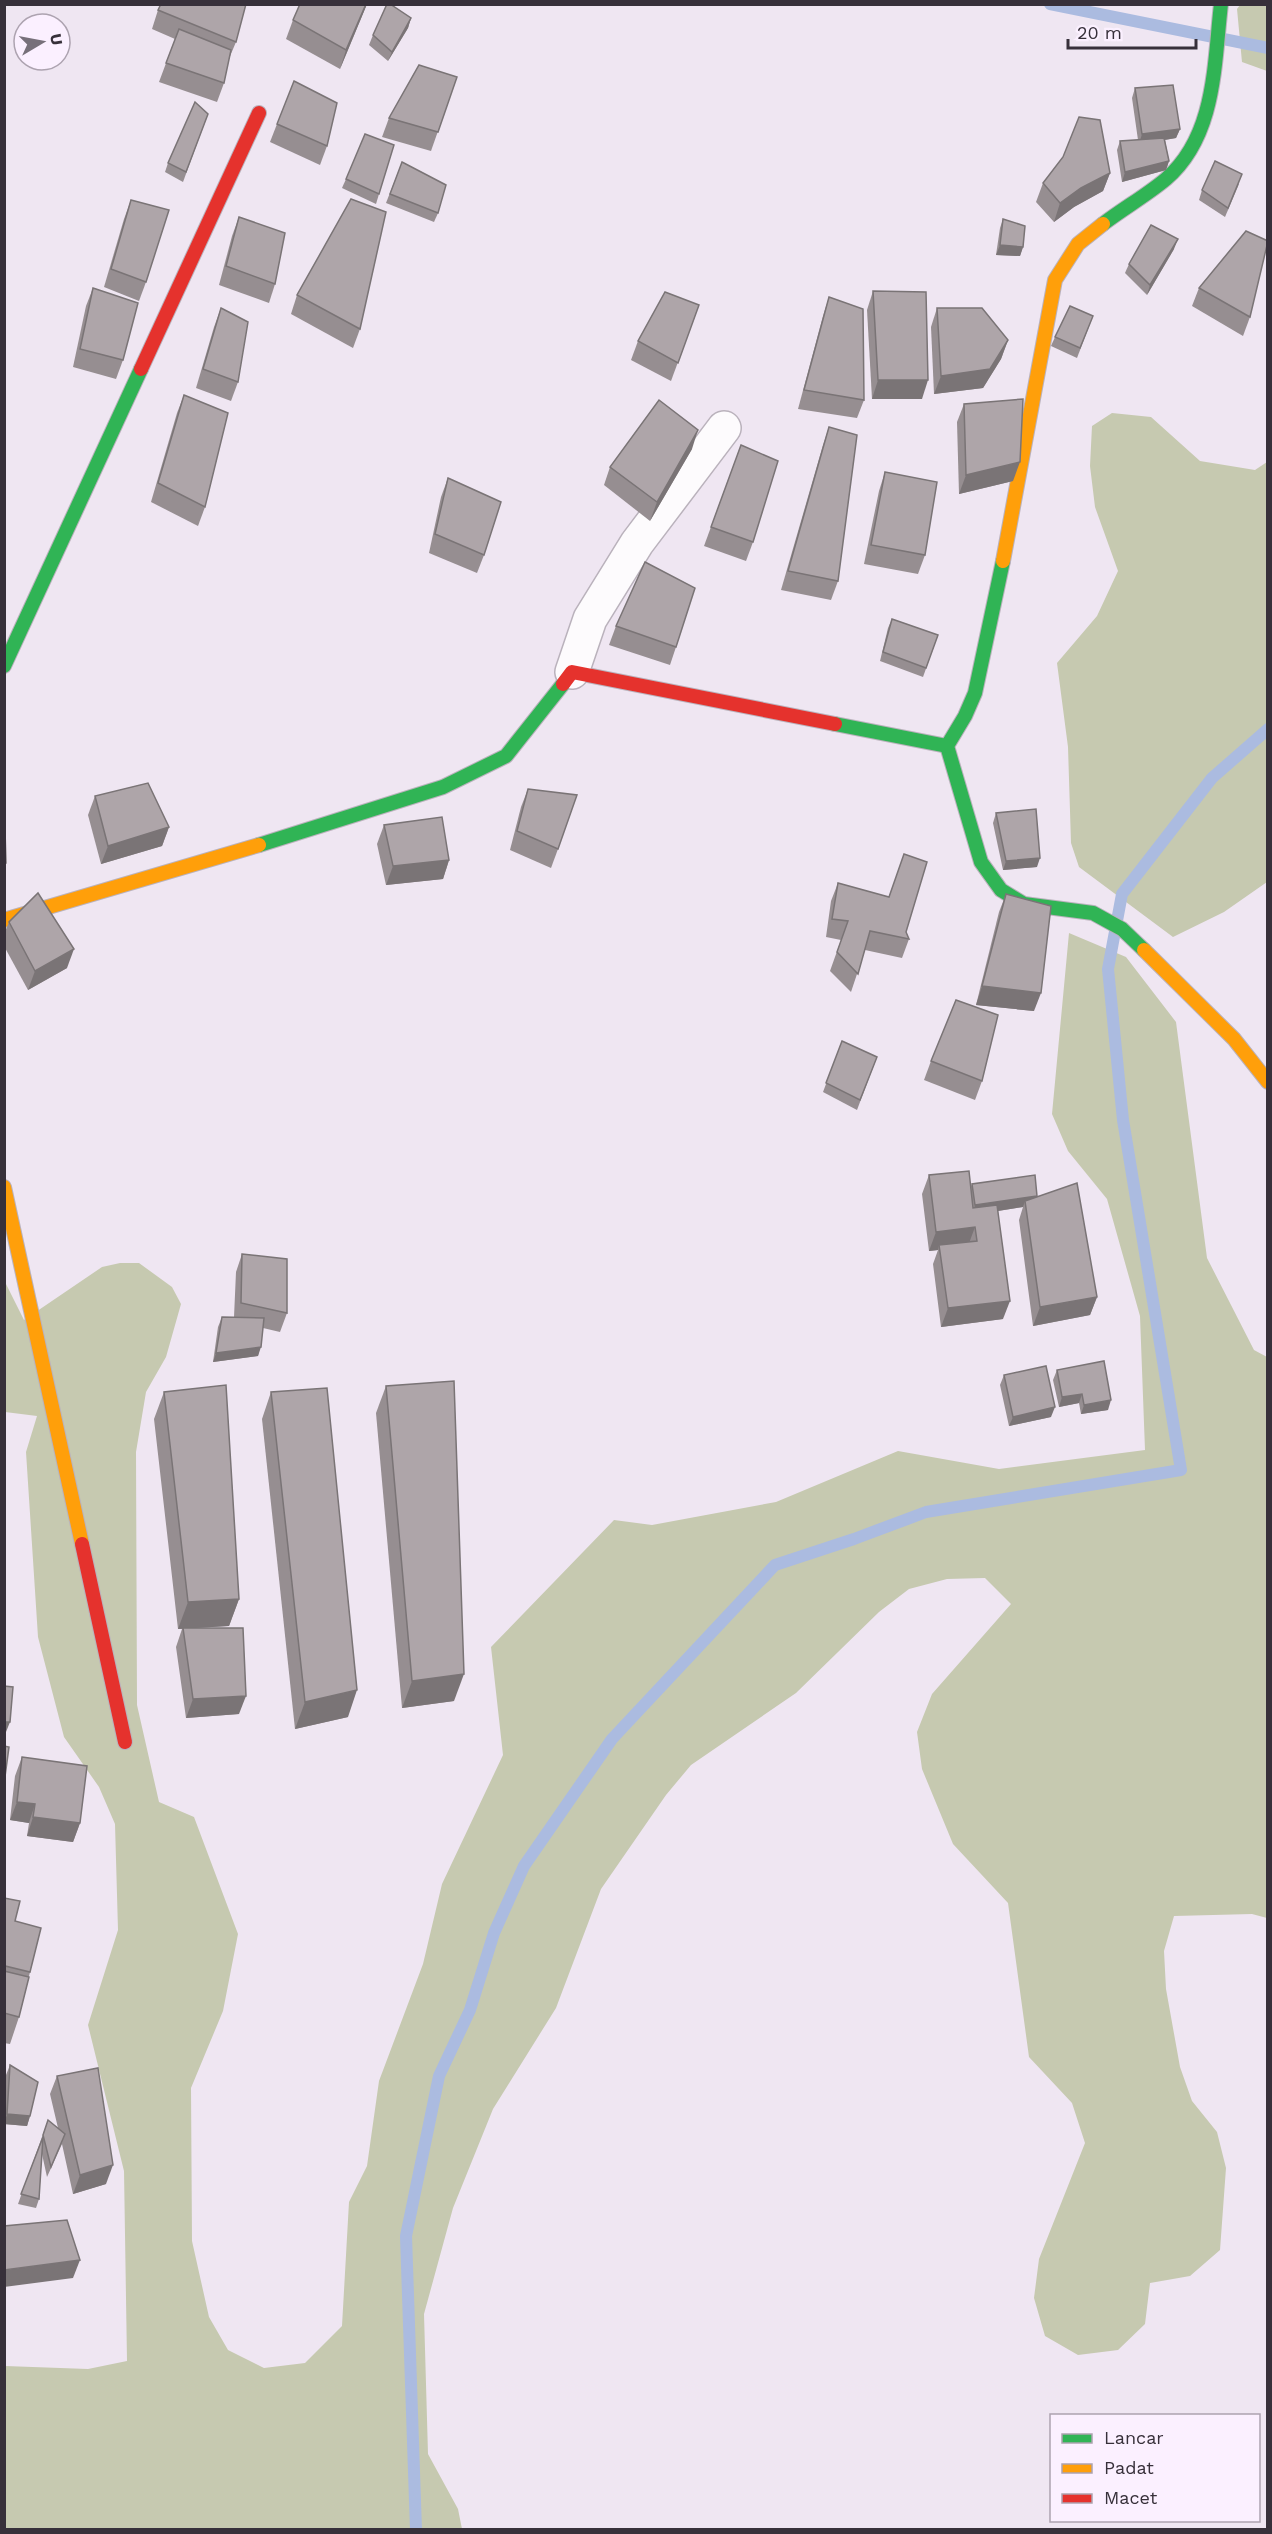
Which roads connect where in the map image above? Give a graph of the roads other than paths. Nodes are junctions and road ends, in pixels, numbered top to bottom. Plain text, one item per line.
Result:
1 (1221, 4) edge
2 (260, 113) dead end
3 (724, 428) dead end
4 (4, 666) edge
5 (572, 672) junction
6 (947, 746) junction
7 (4, 920) edge
8 (1268, 1082) edge
9 (4, 1188) edge
10 (124, 1742) dead end

1 - 6 street
2 - 4 street
3 - 5 street
5 - 6 street
5 - 7 street
6 - 8 street
9 - 10 street

